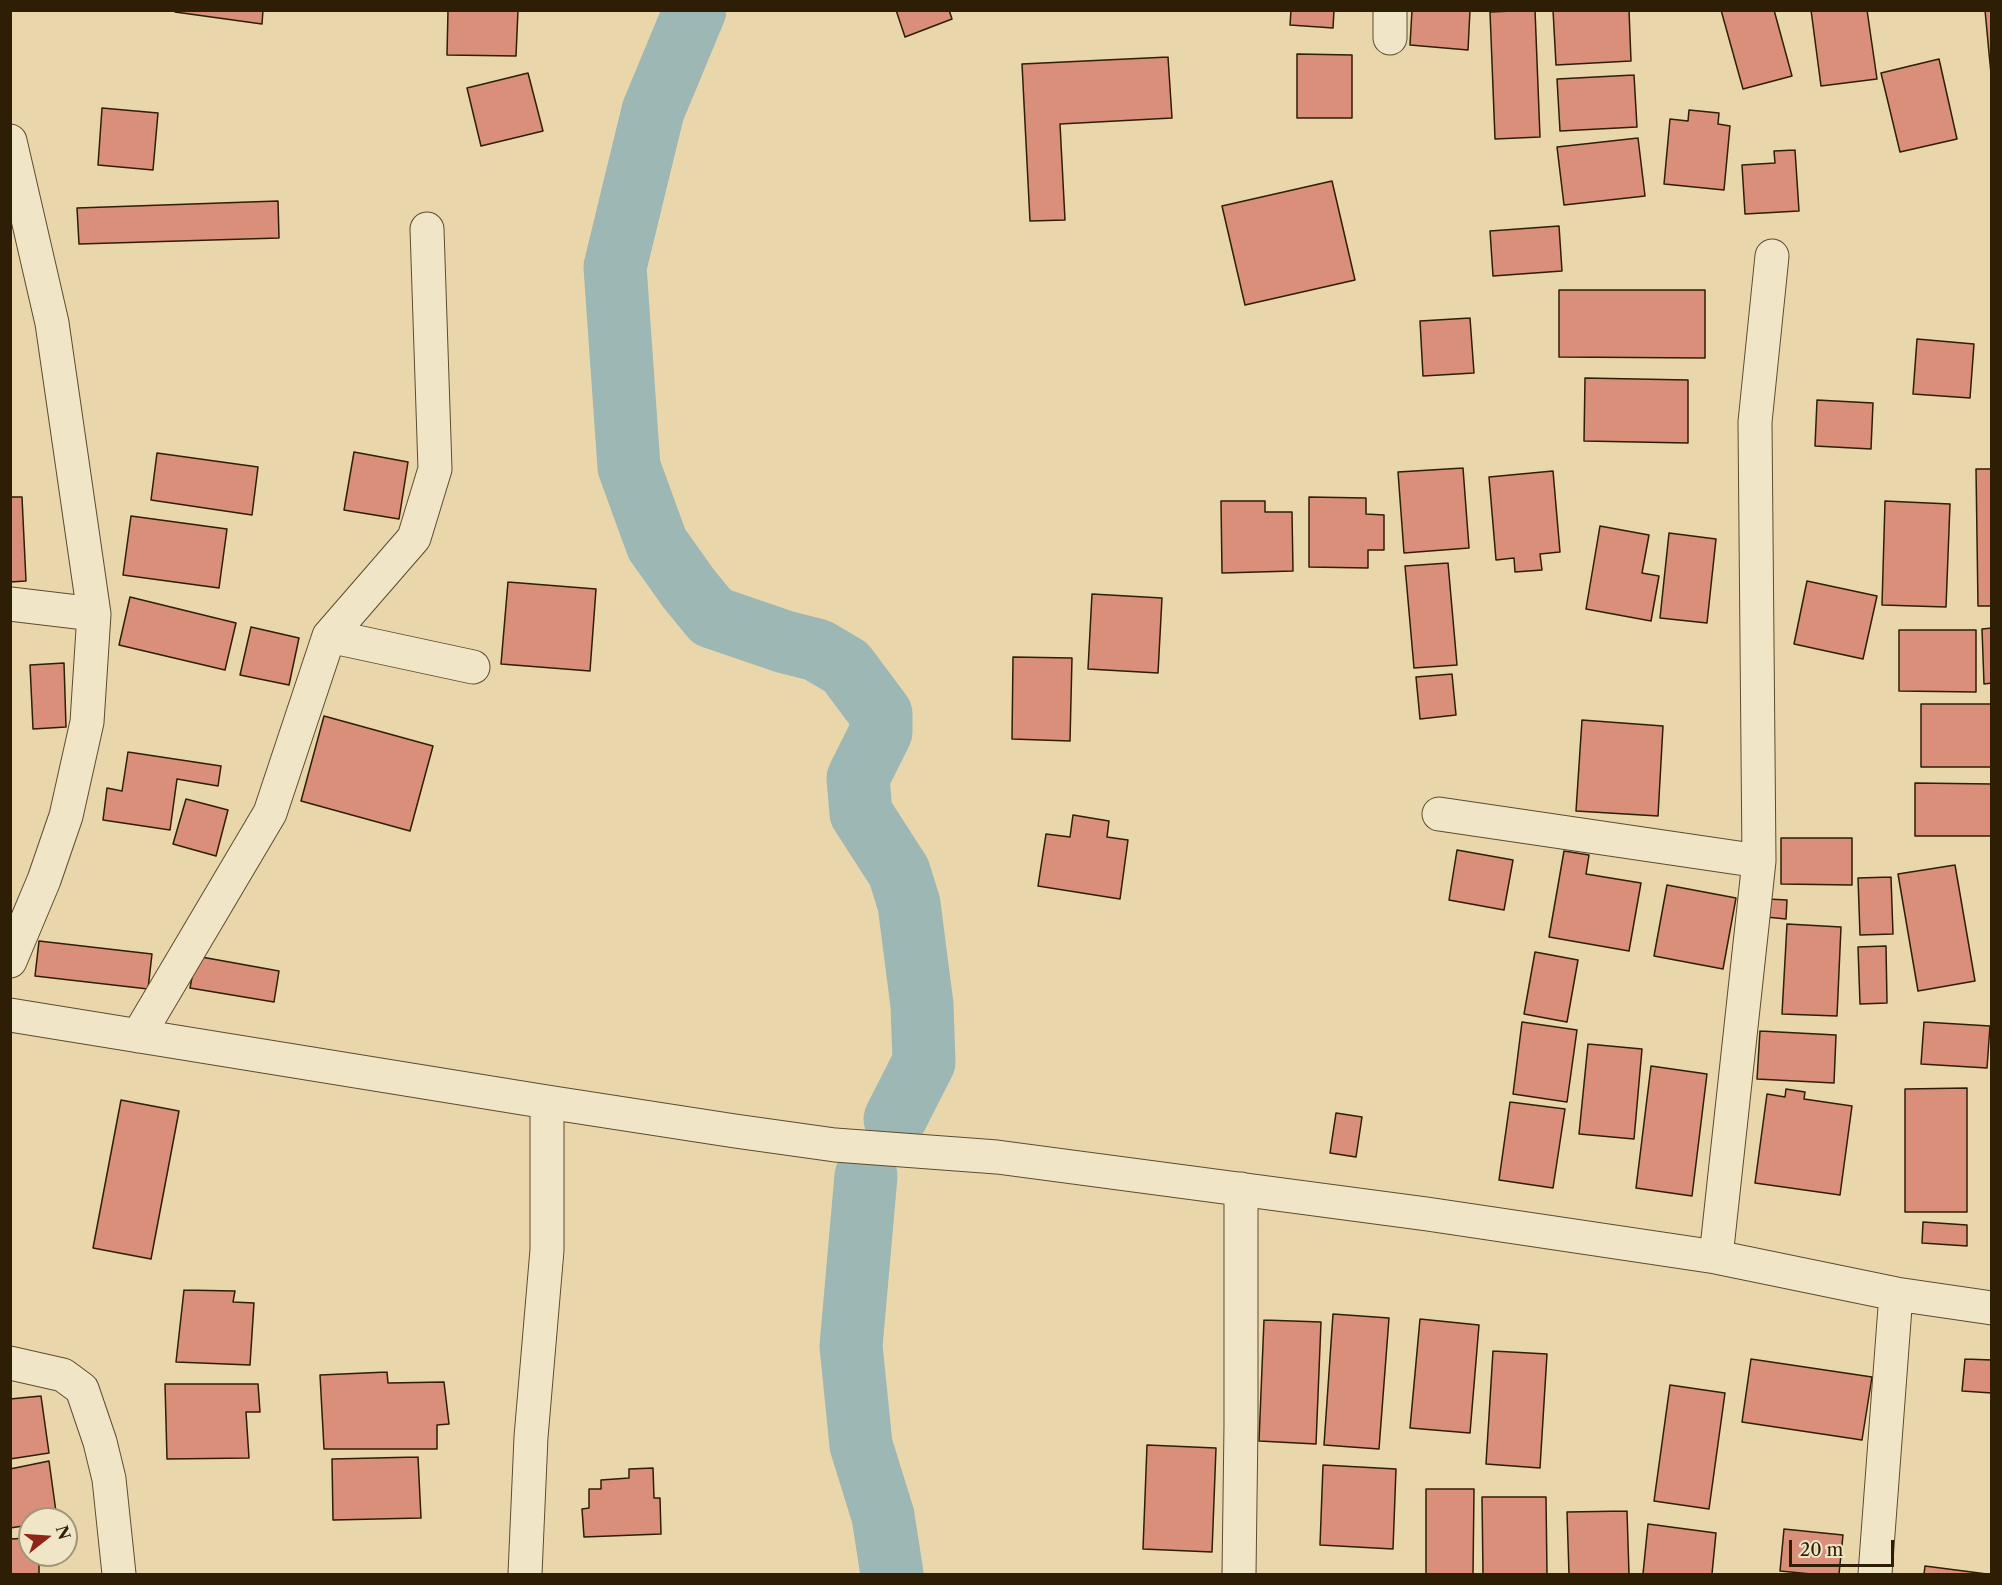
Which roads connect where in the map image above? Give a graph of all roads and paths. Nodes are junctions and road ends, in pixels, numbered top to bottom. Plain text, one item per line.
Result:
1 (10, 141) edge
2 (427, 229) dead end
3 (1772, 256) dead end
4 (10, 604) edge
5 (94, 614) junction
6 (329, 636) junction
7 (473, 667) dead end
8 (1439, 814) dead end
9 (1759, 861) junction
10 (10, 961) edge
11 (10, 1015) edge
12 (138, 1036) junction
13 (547, 1102) junction
14 (1241, 1189) junction
15 (1716, 1257) junction
16 (1896, 1294) junction
17 (1992, 1308) edge
18 (10, 1363) edge
19 (119, 1575) edge
20 (525, 1575) edge
21 (1239, 1575) edge
22 (1875, 1575) edge

1 - 5 street
2 - 6 street
3 - 9 street
4 - 5 street
5 - 10 street
6 - 7 street
6 - 12 street
8 - 9 street
9 - 15 street
11 - 12 street
12 - 13 street
13 - 14 street
13 - 20 street
14 - 15 street
14 - 21 street
15 - 16 street
16 - 17 street
16 - 22 street
18 - 19 street

